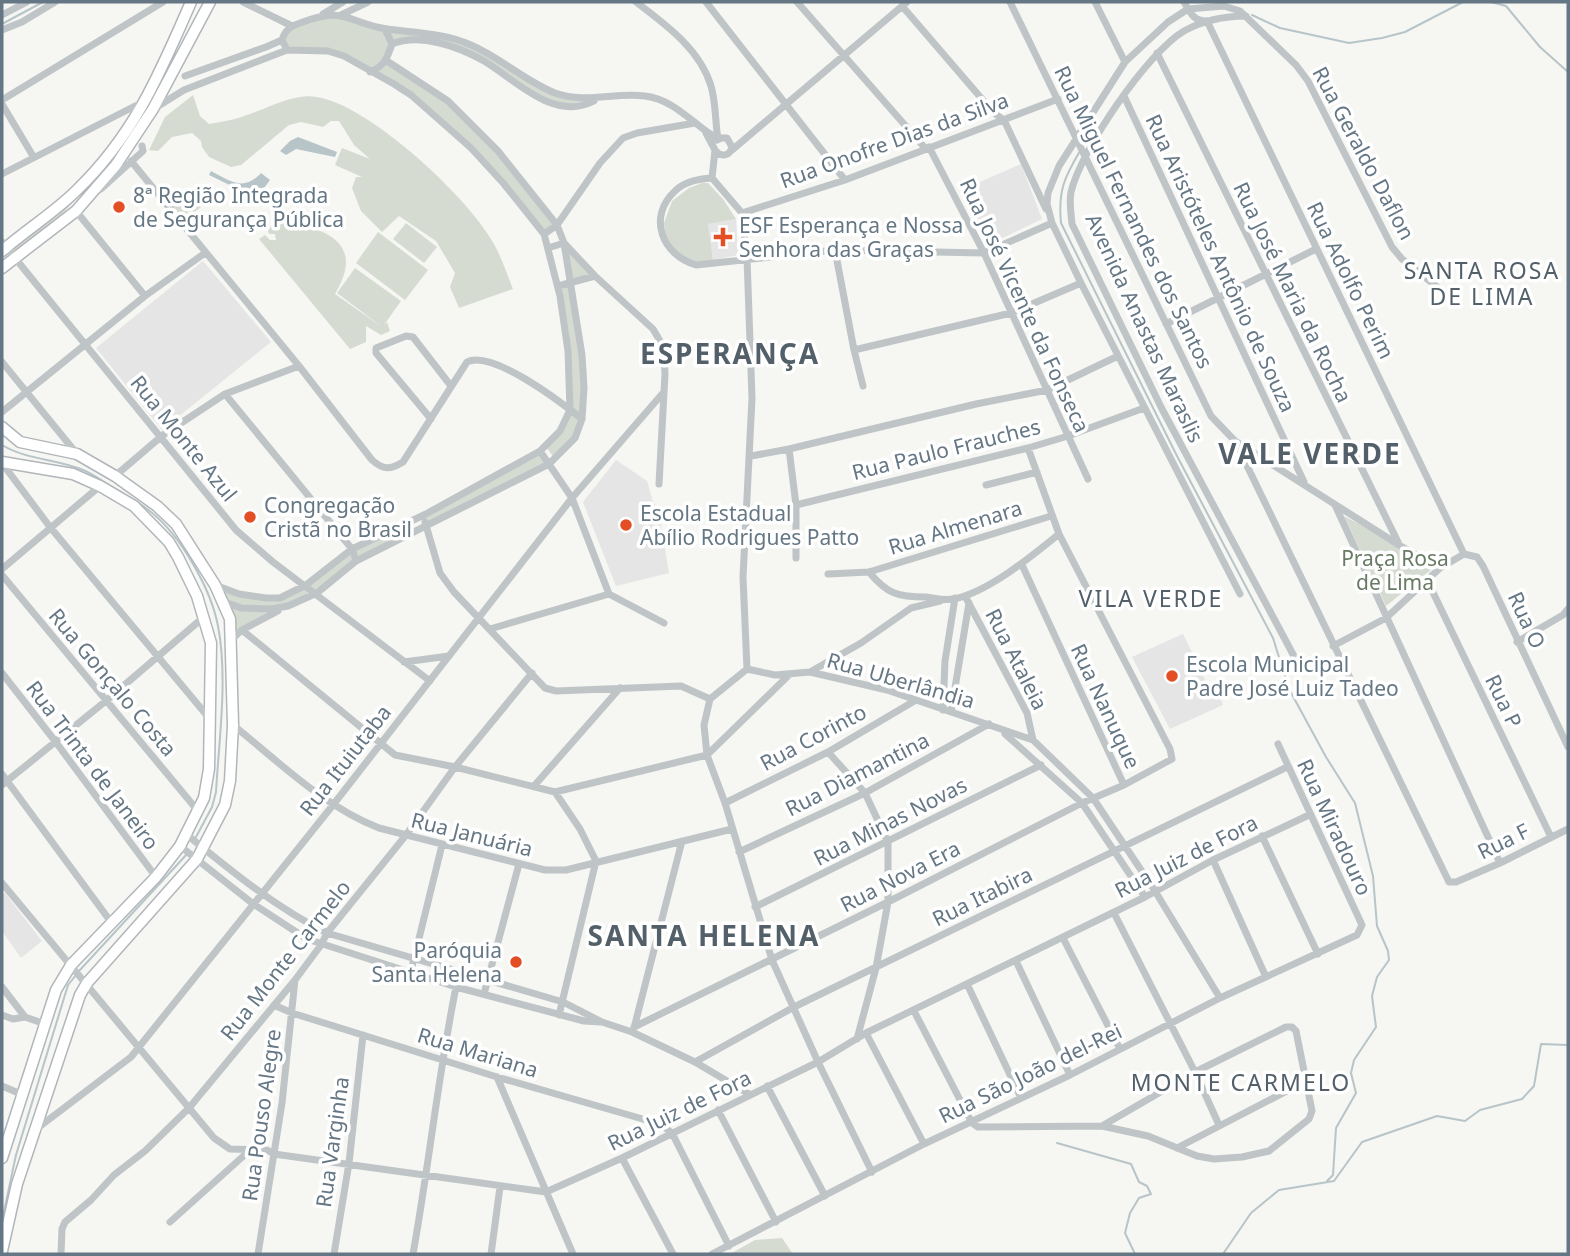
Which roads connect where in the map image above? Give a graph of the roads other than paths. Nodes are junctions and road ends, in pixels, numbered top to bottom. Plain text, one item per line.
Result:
1 (27, 2) edge
2 (55, 2) edge
3 (163, 2) edge
4 (191, 2) edge
5 (209, 2) edge
6 (243, 2) edge
7 (343, 2) edge
8 (368, 2) edge
9 (636, 2) edge
10 (706, 2) edge
11 (797, 2) edge
12 (1010, 2) edge
13 (1095, 2) edge
14 (905, 4) edge
15 (1186, 6) edge
16 (323, 14) junction
17 (2, 15) edge
18 (341, 15) junction
19 (1247, 16) junction
20 (1207, 21) junction
21 (292, 26) junction
22 (385, 29) junction
23 (2, 30) edge
24 (282, 40) junction
25 (392, 44) junction
26 (287, 50) junction
27 (1157, 53) junction
28 (845, 57) junction
29 (387, 61) junction
30 (1125, 62) junction
31 (370, 72) junction
32 (185, 76) dead end
33 (1124, 96) junction
34 (597, 99) junction
35 (1058, 99) junction
36 (2, 102) edge
37 (787, 105) junction
38 (135, 106) dead end
39 (153, 109) junction
40 (1004, 120) junction
41 (695, 124) junction
42 (715, 125) junction
43 (706, 133) junction
44 (718, 139) junction
45 (729, 139) junction
46 (1078, 139) junction
47 (744, 141) junction
48 (927, 147) junction
49 (715, 149) junction
50 (145, 150) dead end
51 (728, 153) junction
52 (1087, 155) junction
53 (33, 156) junction
54 (131, 161) junction
55 (714, 168) junction
56 (516, 172) junction
57 (2, 174) edge
58 (712, 178) junction
59 (845, 180) junction
60 (504, 184) junction
61 (77, 210) junction
62 (742, 213) junction
63 (1052, 223) junction
64 (557, 225) junction
65 (544, 234) junction
66 (564, 243) junction
67 (3, 247) edge
68 (548, 248) junction
69 (1317, 249) junction
70 (835, 250) junction
71 (205, 253) junction
72 (984, 253) junction
73 (14, 258) junction
74 (747, 258) junction
75 (2, 268) edge
76 (1265, 275) junction
77 (594, 276) junction
78 (1080, 283) junction
79 (571, 284) junction
80 (558, 286) junction
81 (145, 296) junction
82 (1217, 299) junction
83 (1455, 301) dead end
84 (1011, 313) junction
85 (1166, 324) junction
86 (86, 344) junction
87 (854, 350) junction
88 (1118, 356) junction
89 (2, 362) edge
90 (299, 366) junction
91 (451, 386) junction
92 (863, 386) dead end
93 (1047, 390) junction
94 (26, 393) junction
95 (663, 393) junction
96 (225, 394) junction
97 (1144, 408) junction
98 (570, 410) junction
99 (2, 412) edge
100 (430, 419) junction
101 (582, 419) junction
102 (2, 427) edge
103 (1068, 436) junction
104 (161, 437) junction
105 (1235, 440) junction
106 (1028, 448) junction
107 (789, 449) junction
108 (540, 452) junction
109 (77, 454) junction
110 (751, 456) junction
111 (2, 462) edge
112 (549, 464) junction
113 (1037, 472) junction
114 (115, 476) junction
115 (1088, 479) dead end
116 (1305, 483) junction
117 (659, 484) dead end
118 (986, 485) dead end
119 (100, 486) junction
120 (572, 498) junction
121 (1335, 504) junction
122 (796, 505) junction
123 (423, 515) junction
124 (1051, 516) junction
125 (426, 526) junction
126 (50, 527) junction
127 (1059, 534) junction
128 (1399, 545) junction
129 (352, 549) junction
130 (1464, 554) junction
131 (796, 558) dead end
132 (356, 561) junction
133 (1021, 565) junction
134 (1440, 568) junction
135 (2, 569) edge
136 (869, 572) junction
137 (828, 574) dead end
138 (2, 575) edge
139 (1427, 580) junction
140 (215, 585) junction
141 (306, 585) junction
142 (317, 593) junction
143 (609, 594) junction
144 (1240, 594) dead end
145 (952, 599) junction
146 (967, 600) junction
147 (222, 601) junction
148 (288, 606) junction
149 (1568, 609) edge
150 (480, 617) junction
151 (1386, 618) junction
152 (205, 619) junction
153 (664, 623) dead end
154 (491, 629) junction
155 (242, 630) junction
156 (231, 640) junction
157 (1517, 642) junction
158 (1333, 646) junction
159 (157, 656) junction
160 (450, 656) junction
161 (1296, 660) dead end
162 (404, 662) junction
163 (747, 668) junction
164 (810, 672) junction
165 (2, 673) edge
166 (532, 673) junction
167 (789, 675) junction
168 (430, 681) junction
169 (620, 688) junction
170 (710, 699) junction
171 (107, 700) junction
172 (916, 700) junction
173 (947, 711) junction
174 (210, 719) junction
175 (989, 724) junction
176 (233, 725) junction
177 (1002, 731) junction
178 (1032, 740) junction
179 (55, 741) junction
180 (381, 742) junction
181 (1278, 744) dead end
182 (1568, 747) edge
183 (828, 752) junction
184 (707, 755) junction
185 (1041, 765) junction
186 (455, 766) junction
187 (1287, 767) junction
188 (2, 774) edge
189 (5, 783) edge
190 (1124, 785) junction
191 (534, 786) junction
192 (555, 792) junction
193 (865, 793) junction
194 (1093, 798) junction
195 (725, 803) junction
196 (1082, 803) junction
197 (332, 805) junction
198 (198, 811) junction
199 (1310, 815) junction
200 (732, 829) junction
201 (1568, 829) edge
202 (186, 834) junction
203 (405, 835) junction
204 (1262, 836) junction
205 (1550, 837) junction
206 (681, 841) junction
207 (888, 842) junction
208 (442, 845) junction
209 (180, 846) junction
210 (1125, 846) junction
211 (203, 848) junction
212 (1115, 849) junction
213 (739, 852) junction
214 (197, 859) junction
215 (1213, 860) junction
216 (596, 861) junction
217 (1500, 863) junction
218 (519, 864) junction
219 (156, 877) junction
220 (2, 883) edge
221 (1155, 891) junction
222 (261, 893) junction
223 (1145, 897) junction
224 (888, 902) junction
225 (252, 903) junction
226 (755, 907) junction
227 (1114, 913) junction
228 (111, 922) junction
229 (1362, 925) joint
230 (327, 933) junction
231 (1063, 939) junction
232 (321, 945) junction
233 (1318, 954) junction
234 (413, 958) junction
235 (772, 960) junction
236 (1016, 961) junction
237 (876, 968) junction
238 (75, 969) junction
239 (411, 971) junction
240 (1266, 977) junction
241 (295, 979) junction
242 (488, 981) junction
243 (87, 983) junction
244 (967, 984) junction
245 (2, 987) edge
246 (456, 987) junction
247 (484, 995) junction
248 (1220, 998) junction
249 (563, 1002) junction
250 (275, 1005) junction
251 (794, 1007) junction
252 (914, 1011) junction
253 (292, 1013) junction
254 (2, 1015) edge
255 (559, 1015) junction
256 (25, 1017) junction
257 (602, 1022) junction
258 (45, 1024) junction
259 (1170, 1024) junction
260 (633, 1030) junction
261 (866, 1033) junction
262 (363, 1035) junction
263 (857, 1039) junction
264 (138, 1047) junction
265 (1120, 1049) junction
266 (442, 1060) junction
267 (695, 1062) junction
268 (818, 1062) junction
269 (1195, 1072) junction
270 (1070, 1075) junction
271 (497, 1077) junction
272 (1306, 1081) junction
273 (2, 1086) edge
274 (767, 1086) junction
275 (21, 1094) junction
276 (749, 1094) junction
277 (1021, 1098) junction
278 (188, 1108) junction
279 (718, 1110) junction
280 (972, 1123) junction
281 (1219, 1125) junction
282 (1102, 1126) junction
283 (6, 1129) edge
284 (35, 1130) junction
285 (671, 1133) junction
286 (924, 1144) junction
287 (1177, 1148) junction
288 (249, 1151) junction
289 (274, 1154) junction
290 (2, 1158) edge
291 (622, 1158) junction
292 (349, 1163) junction
293 (872, 1172) junction
294 (427, 1176) junction
295 (500, 1187) junction
296 (546, 1192) junction
297 (825, 1195) junction
298 (170, 1222) dead end
299 (776, 1222) junction
300 (729, 1246) junction
301 (2, 1251) edge
302 (61, 1254) edge
303 (258, 1254) edge
304 (334, 1254) edge
305 (413, 1254) edge
306 (491, 1254) edge
307 (573, 1254) edge
308 (673, 1254) edge
309 (712, 1254) edge

1 - 17 street
2 - 23 street
3 - 36 street
4 - 67 main road
5 - 39 main road
6 - 21 street
7 - 16 street
8 - 18 street
9 - 42 street
10 - 37 street
11 - 28 street, Rua José Vicente da Fonseca
12 - 35 street, Rua Miguel Fernandes dos Santos
13 - 30 street
14 - 28 street
14 - 40 street
15 - 19 street
15 - 20 street
15 - 30 street, Avenida Anastas Maraslis
16 - 18 street
16 - 21 street
18 - 22 street
19 - 20 street
19 - 83 street, Rua Geraldo Daflon
20 - 27 street, Avenida Anastas Maraslis
20 - 69 street, Rua Adolfo Perim
21 - 24 street
22 - 25 street
22 - 34 street
24 - 26 street
24 - 32 street
25 - 29 street
25 - 34 street
26 - 31 street
26 - 39 street
27 - 33 street, Avenida Anastas Maraslis
27 - 76 street, Rua José Maria da Rocha
28 - 37 street
28 - 48 street, Rua José Vicente da Fonseca
29 - 31 street
29 - 56 street
30 - 46 street, Avenida Anastas Maraslis
31 - 60 street
33 - 52 street, Avenida Anastas Maraslis
33 - 82 street, Rua Aristóteles Antônio de Souza
34 - 41 street
35 - 40 street, Rua Onofre Dias da Silva
35 - 46 street, Rua Miguel Fernandes dos Santos
36 - 53 street
37 - 47 street
37 - 59 street
38 - 53 street
39 - 61 main road
40 - 48 street, Rua Onofre Dias da Silva
40 - 63 street
41 - 43 street
41 - 64 street
42 - 44 street
42 - 45 street
43 - 44 street
43 - 49 street
44 - 45 street
44 - 49 street
45 - 47 street
45 - 51 street
46 - 52 street, Rua Miguel Fernandes dos Santos
46 - 63 street, Avenida Anastas Maraslis
47 - 51 street
48 - 59 street, Rua Onofre Dias da Silva
48 - 72 street, Rua José Vicente da Fonseca
49 - 51 street
49 - 55 street
50 - 54 street
51 - 55 street
52 - 85 street, Rua Miguel Fernandes dos Santos
52 - 161 street, Avenida Anastas Maraslis
53 - 57 street
54 - 61 street
54 - 71 street
55 - 58 street
56 - 60 street
56 - 64 street
58 - 62 street
58 - 74 street
59 - 62 street, Rua Onofre Dias da Silva
60 - 65 street
61 - 73 main road
61 - 81 street
62 - 74 street
63 - 72 street
63 - 78 street, Avenida Anastas Maraslis
64 - 65 street
64 - 66 street
65 - 68 street
66 - 68 street
66 - 77 street
66 - 79 street
67 - 73 street, Rua Monte Azul
68 - 80 street
69 - 76 street
69 - 130 street, Rua Adolfo Perim
70 - 72 street
70 - 74 street
70 - 87 street
71 - 81 street
71 - 90 street
72 - 84 street, Rua José Vicente da Fonseca
73 - 75 main road
73 - 86 street, Rua Monte Azul
74 - 110 street
76 - 82 street
76 - 128 street, Rua José Maria da Rocha
77 - 79 street
77 - 95 street
78 - 84 street
78 - 88 street, Avenida Anastas Maraslis
79 - 80 street
79 - 101 street
80 - 98 street
81 - 86 street
82 - 85 street
82 - 116 street, Rua Aristóteles Antônio de Souza
84 - 87 street
84 - 93 street, Rua José Vicente da Fonseca
85 - 105 street, Rua Miguel Fernandes dos Santos
86 - 94 street
86 - 104 street, Rua Monte Azul
87 - 92 street
88 - 93 street
88 - 97 street, Avenida Anastas Maraslis
89 - 94 street
90 - 96 street
90 - 100 street
91 - 98 street
91 - 100 street
91 - 100 street
93 - 103 street, Rua José Vicente da Fonseca
93 - 107 street
94 - 99 street
94 - 109 street
95 - 117 street
95 - 120 street, Rua Ituiutaba
96 - 104 street
96 - 129 street
97 - 103 street, Rua Paulo Frauches
97 - 144 street, Avenida Anastas Maraslis
98 - 101 street
98 - 108 street
101 - 112 street
102 - 109 main road
103 - 106 street, Rua Paulo Frauches
103 - 115 street, Rua José Vicente da Fonseca
104 - 114 street
104 - 141 street, Rua Monte Azul
105 - 116 street
105 - 158 street
106 - 113 street
106 - 122 street, Rua Paulo Frauches
107 - 110 street
107 - 122 street
108 - 112 street
108 - 123 street
109 - 114 main road
110 - 163 street
111 - 119 main road
111 - 126 street
112 - 120 street
112 - 125 street
113 - 118 street
113 - 124 street
114 - 140 main road
116 - 121 street
119 - 126 street
119 - 152 main road
120 - 143 street
120 - 150 street, Rua Ituiutaba
121 - 128 street
121 - 151 street
122 - 131 street
123 - 125 street
123 - 129 street
124 - 127 street
124 - 136 street, Rua Almenara
125 - 132 street
125 - 150 street
126 - 135 street
126 - 159 street
127 - 133 street
127 - 190 street, Rua Nova Era
128 - 134 street
129 - 132 street
129 - 141 street
130 - 134 street
130 - 157 street, Rua O
132 - 142 street
133 - 146 street
133 - 190 street, Rua Nanuque
134 - 139 street
136 - 137 street, Rua Almenara
136 - 145 street
138 - 171 street, Rua Gonçalo Costa
139 - 151 street
139 - 205 street, Rua P
140 - 141 street
140 - 147 main road
141 - 142 street, Rua Monte Azul
142 - 148 street
142 - 162 street, Rua Monte Azul
143 - 153 street
143 - 154 street
145 - 146 street
145 - 164 street
145 - 173 street
146 - 173 street
146 - 178 street, Rua Ataleia
147 - 148 street
147 - 156 main road
148 - 155 street
149 - 157 street
150 - 154 street
150 - 160 street, Rua Ituiutaba
151 - 158 street
151 - 217 street
152 - 159 street
152 - 174 main road
154 - 166 street
155 - 156 street
155 - 180 street
156 - 176 main road
157 - 182 street, Rua O
158 - 217 street, Rua F
159 - 171 street
159 - 174 street
160 - 162 street
160 - 168 street, Rua Ituiutaba
162 - 168 street, Rua Monte Azul
163 - 167 street, Rua Uberlândia
163 - 170 street
164 - 167 street, Rua Uberlândia
164 - 172 street, Rua Uberlândia
165 - 179 street, Rua Trinta de Janeiro
166 - 169 street
166 - 186 street, Rua Monte Carmelo
167 - 184 street
168 - 180 street, Rua Ituiutaba
169 - 170 street
169 - 191 street
170 - 184 street
171 - 179 street
171 - 198 street, Rua Gonçalo Costa
172 - 173 street, Rua Uberlândia
172 - 183 street, Rua Corinto
173 - 175 street, Rua Uberlândia
174 - 198 main road
175 - 177 street, Rua Uberlândia
175 - 193 street, Rua Diamantina
176 - 197 street, Rua Januária
176 - 211 main road
177 - 178 street, Rua Uberlândia
177 - 185 street, Rua Uberlândia
178 - 194 street, Rua Uberlândia
179 - 189 street
179 - 219 street, Rua Trinta de Janeiro
180 - 186 street
180 - 197 street, Rua Ituiutaba
181 - 187 street, Rua Miradouro
183 - 193 street
183 - 195 street, Rua Corinto
184 - 192 street
184 - 195 street
185 - 196 street, Rua Uberlândia
185 - 207 street, Rua Minas Novas
186 - 191 street
186 - 203 street, Rua Monte Carmelo
187 - 199 street, Rua Miradouro
187 - 210 street, Rua Itabira
188 - 189 street
189 - 228 street
190 - 194 street, Rua Nova Era
191 - 192 street
192 - 216 street
193 - 207 street
193 - 213 street, Rua Diamantina
194 - 196 street, Rua Nova Era
194 - 210 street, Rua Uberlândia
195 - 200 street
196 - 212 street, Rua Uberlândia
196 - 224 street, Rua Nova Era
197 - 203 street, Rua Januária
197 - 222 street, Rua Ituiutaba
198 - 202 main road
199 - 204 street, Rua Juiz de Fora
199 - 229 street, Rua Miradouro
200 - 206 street, Rua Januária
200 - 213 street
201 - 205 street, Rua F
202 - 209 main road
202 - 211 street
203 - 208 street, Rua Januária
203 - 230 street, Rua Monte Carmelo
204 - 215 street, Rua Juiz de Fora
204 - 233 street
205 - 217 street, Rua F
206 - 216 street, Rua Januária
206 - 260 street
207 - 224 street
207 - 226 street, Rua Minas Novas
208 - 218 street, Rua Januária
208 - 234 street
209 - 214 street
209 - 219 main road
210 - 212 street, Rua Itabira
210 - 221 street, Rua Uberlândia
211 - 214 main road
211 - 222 street
212 - 223 street, Rua Uberlândia
212 - 237 street, Rua Itabira
213 - 226 street
214 - 225 street
214 - 243 main road
215 - 221 street, Rua Juiz de Fora
215 - 240 street
216 - 218 street, Rua Januária
216 - 249 street
218 - 242 street
219 - 228 main road
220 - 238 street
221 - 223 street, Rua Juiz de Fora
221 - 248 street, Rua Uberlândia
222 - 225 street, Rua Ituiutaba
222 - 230 street
223 - 227 street, Rua Juiz de Fora
224 - 235 street, Rua Nova Era
224 - 237 street
225 - 232 street
225 - 264 street, Rua Ituiutaba
226 - 235 street
227 - 231 street, Rua Juiz de Fora
227 - 259 street
228 - 238 main road
229 - 233 street, Rua São João del-Rei
230 - 232 street, Rua Monte Carmelo
230 - 234 street
231 - 236 street, Rua Juiz de Fora
231 - 265 street
232 - 239 street
232 - 241 street, Rua Monte Carmelo
233 - 240 street, Rua São João del-Rei
234 - 239 street
234 - 242 street
235 - 251 street
235 - 260 street, Rua Nova Era
236 - 244 street, Rua Juiz de Fora
236 - 270 street
237 - 251 street, Rua Itabira
237 - 263 street
238 - 243 street
238 - 258 main road
239 - 246 street
240 - 248 street, Rua São João del-Rei
241 - 250 street, Rua Monte Carmelo
241 - 253 street, Rua Pouso Alegre
242 - 247 street
242 - 249 street
243 - 264 street
243 - 284 main road
244 - 252 street, Rua Juiz de Fora
244 - 277 street
245 - 256 street
246 - 247 street
246 - 266 street
247 - 255 street
248 - 259 street, Rua São João del-Rei
249 - 255 street
249 - 257 street
250 - 253 street, Rua Mariana
250 - 278 street, Rua Monte Carmelo
251 - 267 street, Rua Itabira
251 - 268 street
252 - 261 street, Rua Juiz de Fora
252 - 280 street
253 - 262 street, Rua Mariana
253 - 289 street, Rua Pouso Alegre
254 - 256 street
255 - 257 street
256 - 258 street
257 - 260 street
258 - 275 main road
259 - 265 street, Rua São João del-Rei
259 - 269 street
260 - 267 street
261 - 263 street, Rua Juiz de Fora
261 - 286 street
262 - 266 street, Rua Mariana
262 - 292 street, Rua Varginha
263 - 268 street, Rua Juiz de Fora
264 - 278 street
264 - 284 street, Rua Ituiutaba
265 - 270 street, Rua São João del-Rei
266 - 271 street, Rua Mariana
266 - 294 street
267 - 276 street
268 - 274 street, Rua Juiz de Fora
268 - 293 street
269 - 272 street
269 - 281 street
269 - 282 street
270 - 277 street, Rua São João del-Rei
271 - 285 street, Rua Mariana
271 - 296 street
272 - 281 street
272 - 287 street
273 - 275 street
274 - 276 street, Rua Juiz de Fora
274 - 297 street
275 - 283 main road
276 - 279 street, Rua Juiz de Fora
277 - 280 street, Rua São João del-Rei
278 - 288 street
278 - 302 street, Rua Monte Carmelo
279 - 285 street, Rua Juiz de Fora
279 - 299 street
280 - 282 street
280 - 286 street, Rua São João del-Rei
281 - 287 street
282 - 287 street
283 - 290 main road
284 - 301 main road
285 - 291 street, Rua Juiz de Fora
285 - 300 street
286 - 293 street, Rua São João del-Rei
288 - 289 street
288 - 298 street
289 - 292 street
289 - 303 street, Rua Pouso Alegre
291 - 296 street, Rua Juiz de Fora
291 - 308 street
292 - 294 street
292 - 304 street, Rua Varginha
293 - 297 street, Rua São João del-Rei
294 - 295 street
294 - 305 street
295 - 296 street
295 - 306 street
296 - 307 street
297 - 299 street, Rua São João del-Rei
299 - 300 street, Rua São João del-Rei
300 - 309 street, Rua São João del-Rei

